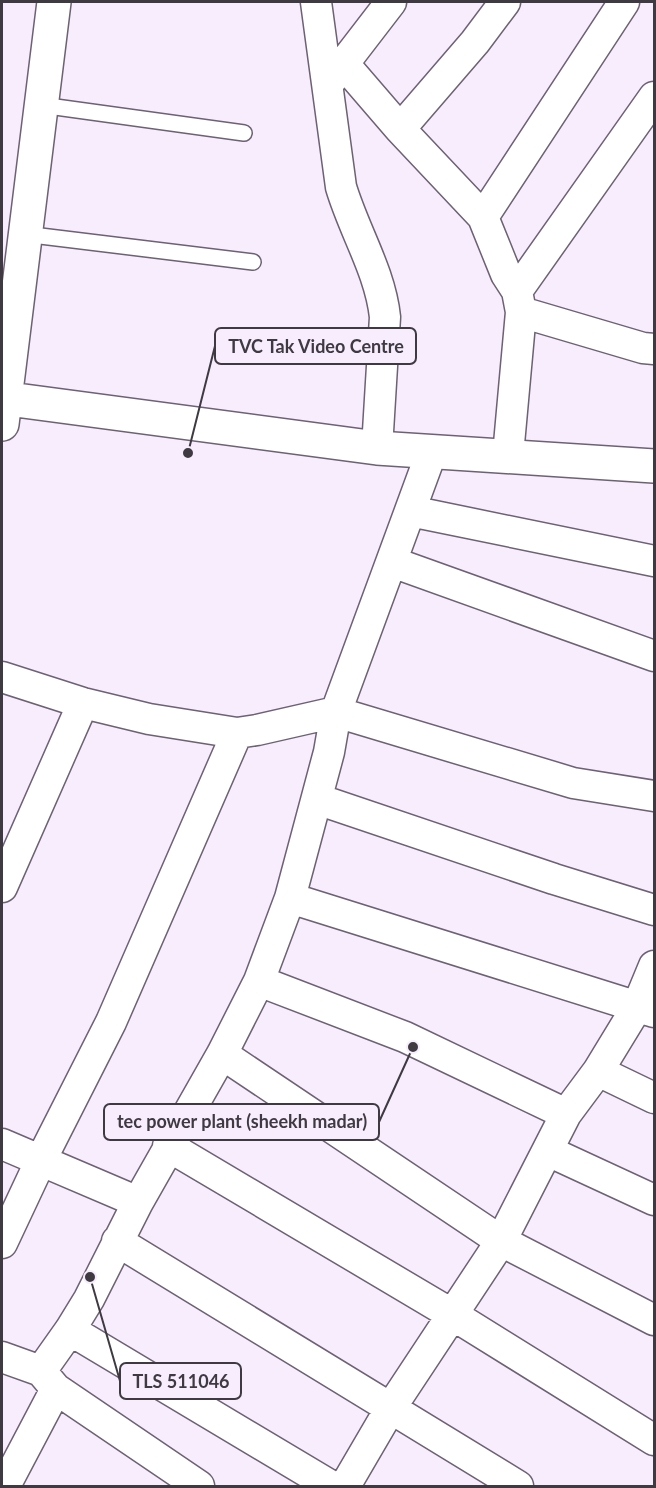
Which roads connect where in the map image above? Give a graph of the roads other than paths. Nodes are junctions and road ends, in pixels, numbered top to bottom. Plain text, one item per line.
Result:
1 (54, 2) edge
2 (391, 2) edge
3 (505, 2) edge
4 (624, 2) edge
5 (320, 7) edge
6 (335, 74) junction
7 (654, 97) edge
8 (41, 105) junction
9 (400, 129) junction
10 (244, 133) dead end
11 (483, 217) junction
12 (24, 234) junction
13 (253, 262) dead end
14 (519, 301) junction
15 (654, 349) edge
16 (2, 407) edge
17 (377, 448) junction
18 (432, 451) junction
19 (508, 455) junction
20 (654, 466) edge
21 (410, 511) junction
22 (654, 561) edge
23 (392, 562) junction
24 (654, 656) edge
25 (2, 677) edge
26 (83, 703) junction
27 (336, 712) junction
28 (237, 733) junction
29 (654, 796) edge
30 (317, 799) junction
31 (2, 887) edge
32 (290, 898) junction
33 (654, 910) edge
34 (654, 966) edge
35 (259, 981) junction
36 (646, 1009) edge
37 (222, 1054) junction
38 (598, 1071) junction
39 (654, 1098) edge
40 (566, 1114) junction
41 (2, 1143) edge
42 (168, 1146) junction
43 (548, 1151) junction
44 (41, 1161) junction
45 (654, 1200) edge
46 (138, 1202) junction
47 (117, 1241) junction
48 (501, 1241) junction
49 (2, 1243) edge
50 (453, 1316) junction
51 (654, 1320) edge
52 (70, 1330) junction
53 (2, 1357) edge
54 (48, 1380) junction
55 (390, 1409) junction
56 (654, 1440) edge
57 (5, 1486) edge
58 (198, 1486) edge
59 (331, 1486) edge
60 (345, 1486) edge
61 (518, 1486) edge

1 - 8 street
2 - 6 street
3 - 9 street
4 - 11 street
5 - 6 street
6 - 9 street
6 - 17 street
7 - 14 street
8 - 10 lane
8 - 12 street
9 - 11 street
11 - 14 street
12 - 13 lane
12 - 16 street
14 - 15 street
14 - 19 street
16 - 17 street
17 - 18 street
18 - 19 street
18 - 21 street
19 - 20 street
21 - 22 street
21 - 23 street
23 - 24 street
23 - 27 street
25 - 26 street
26 - 28 street
26 - 31 street
27 - 28 street
27 - 29 street
27 - 30 street
28 - 44 street
30 - 32 street
30 - 33 street
32 - 35 street
32 - 36 street
34 - 36 street
35 - 37 street
35 - 40 street
36 - 38 street
37 - 42 street
37 - 48 street
38 - 39 street
38 - 40 street
40 - 43 street
41 - 44 street
42 - 46 street
42 - 50 street
43 - 45 street
43 - 48 street
44 - 46 street
44 - 49 street
46 - 47 street
47 - 52 street
47 - 55 street
48 - 50 street
48 - 51 street
50 - 55 street
50 - 56 street
52 - 54 street
52 - 59 street
53 - 54 street
54 - 57 street
54 - 58 street
55 - 60 street
55 - 61 street

